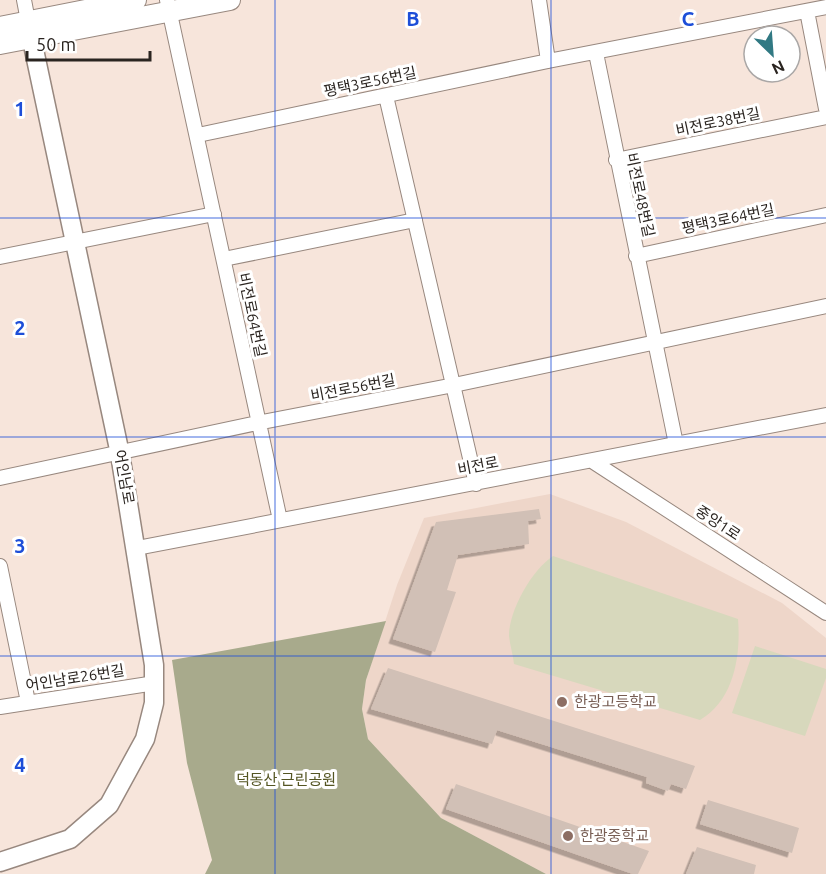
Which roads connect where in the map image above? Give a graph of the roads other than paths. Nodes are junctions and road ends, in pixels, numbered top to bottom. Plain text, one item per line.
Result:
1 (24, 0) edge
2 (136, 0) edge
3 (230, 0) edge
4 (539, 0) edge
5 (168, 6) edge
6 (826, 7) edge
7 (807, 11) junction
8 (0, 27) edge
9 (30, 30) junction
10 (0, 44) edge
11 (596, 53) junction
12 (548, 61) junction
13 (386, 96) junction
14 (826, 109) edge
15 (826, 117) edge
16 (198, 135) junction
17 (616, 160) junction
18 (214, 214) junction
19 (826, 215) edge
20 (415, 220) junction
21 (76, 241) junction
22 (636, 256) junction
23 (0, 257) edge
24 (224, 259) junction
25 (826, 306) edge
26 (653, 343) junction
27 (454, 385) junction
28 (826, 415) edge
29 (257, 423) junction
30 (676, 444) junction
31 (120, 454) junction
32 (592, 461) junction
33 (0, 478) edge
34 (476, 484) junction
35 (280, 520) junction
36 (137, 548) junction
37 (0, 571) edge
38 (826, 612) edge
39 (154, 682) junction
40 (28, 702) junction
41 (0, 707) edge
42 (0, 862) edge

1 - 9 street
2 - 9 main road
3 - 5 main road
4 - 12 street
5 - 9 main road
5 - 16 street, 비전로64번길
6 - 7 street, 평택3로56번길
7 - 11 street, 평택3로56번길
7 - 14 street
8 - 9 main road
9 - 10 main road
9 - 21 street, 어인남로
11 - 12 street, 평택3로56번길
11 - 17 street, 비전로48번길
12 - 13 street, 평택3로56번길
13 - 16 street, 평택3로56번길
13 - 20 street
15 - 17 street, 비전로38번길
16 - 18 street, 비전로64번길
17 - 22 street, 비전로48번길
18 - 21 street
18 - 24 street, 비전로64번길
19 - 22 street, 평택3로64번길
20 - 24 street
20 - 27 street
21 - 23 street
21 - 31 street, 어인남로
22 - 26 street, 비전로48번길
24 - 29 street, 비전로64번길
25 - 26 street
26 - 27 street
26 - 30 street, 비전로48번길
27 - 29 street, 비전로56번길
27 - 34 street
28 - 30 street, 비전로
29 - 31 street
29 - 35 street, 비전로64번길
30 - 32 street, 비전로
31 - 33 street
31 - 36 street, 어인남로
32 - 34 street, 비전로
32 - 38 street, 중앙1로
34 - 35 street, 비전로
35 - 36 street, 비전로
36 - 39 street, 어인남로
37 - 40 street
39 - 40 street, 어인남로26번길
39 - 42 street, 어인남로
40 - 41 street, 어인남로26번길

